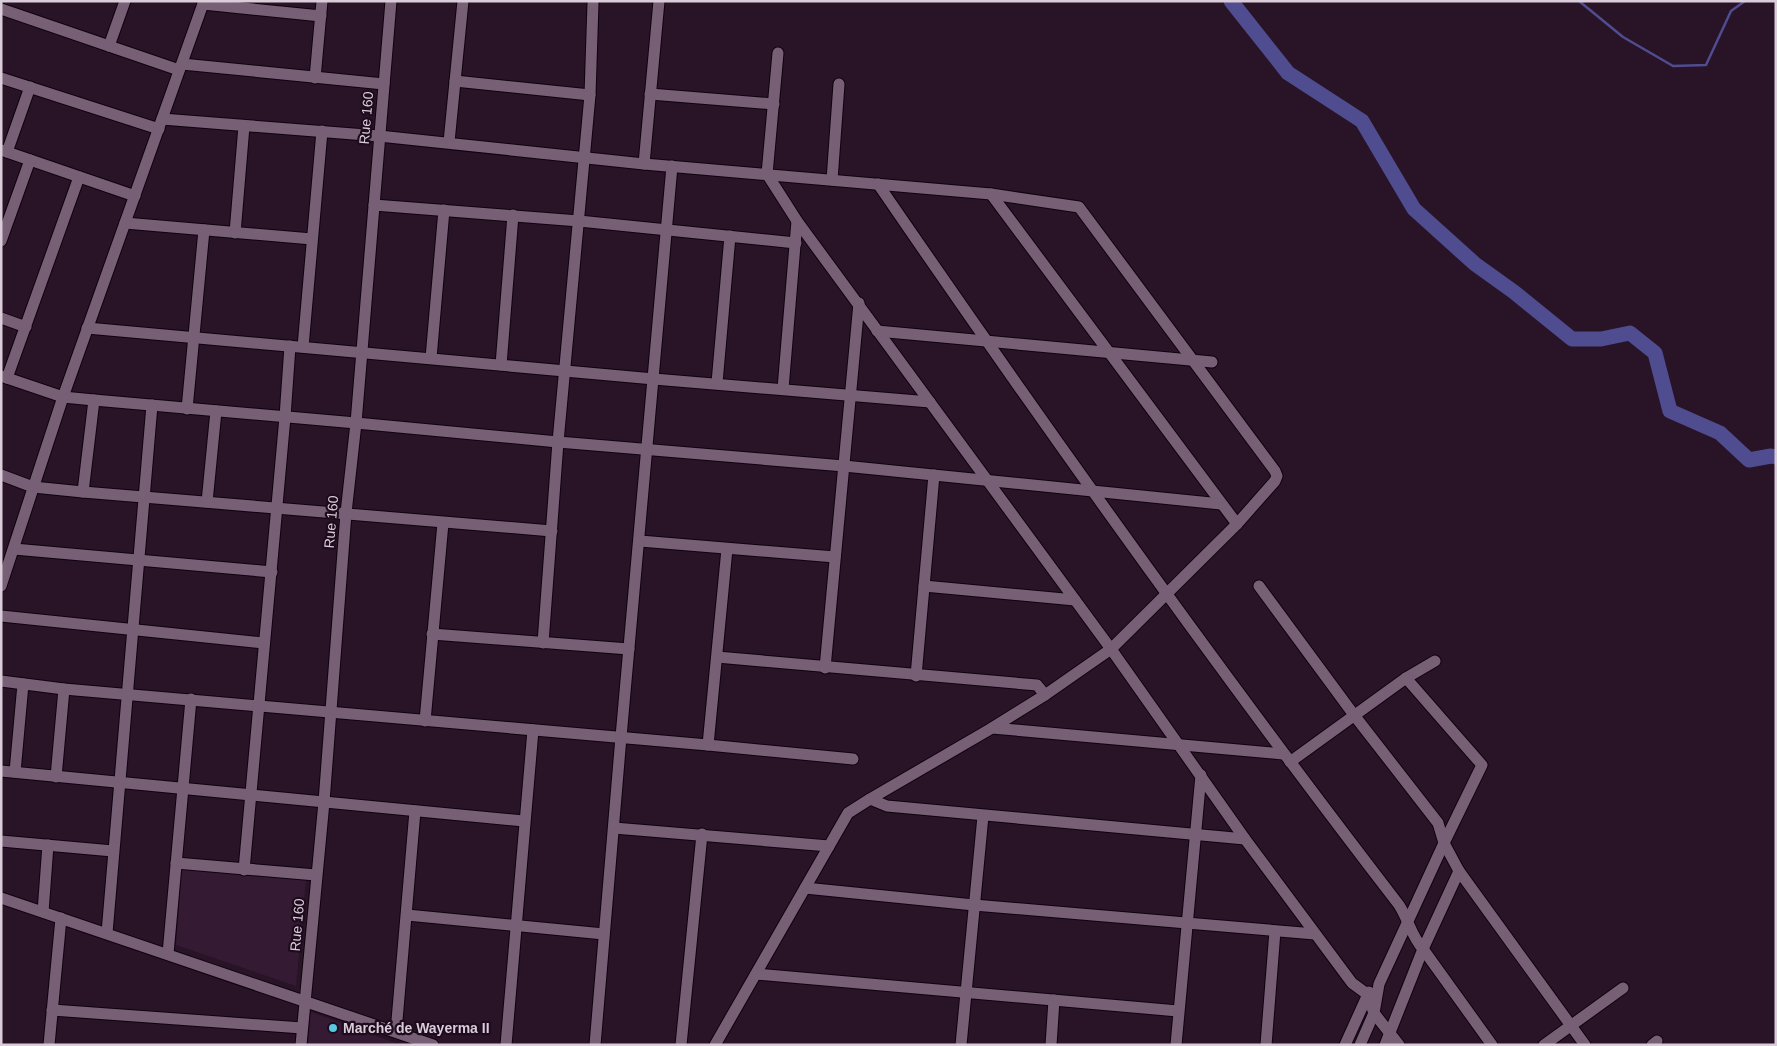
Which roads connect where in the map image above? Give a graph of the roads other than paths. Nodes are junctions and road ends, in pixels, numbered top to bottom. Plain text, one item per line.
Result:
1 (126, 1) edge
2 (322, 1) edge
3 (391, 1) edge
4 (463, 1) edge
5 (658, 1) edge
6 (203, 3) edge
7 (593, 3) dead end
8 (1, 9) edge
9 (321, 16) junction
10 (110, 46) junction
11 (778, 53) dead end
12 (180, 67) junction
13 (1, 78) edge
14 (315, 78) junction
15 (455, 81) junction
16 (384, 84) junction
17 (839, 84) dead end
18 (30, 87) junction
19 (650, 94) junction
20 (590, 95) junction
21 (774, 104) junction
22 (160, 124) junction
23 (244, 126) junction
24 (322, 131) junction
25 (379, 136) junction
26 (449, 142) junction
27 (4, 151) edge
28 (584, 157) junction
29 (30, 160) junction
30 (644, 164) junction
31 (672, 166) junction
32 (767, 174) junction
33 (79, 177) junction
34 (832, 180) junction
35 (878, 184) junction
36 (991, 194) junction
37 (135, 196) junction
38 (1, 203) edge
39 (374, 205) junction
40 (13, 207) junction
41 (444, 210) junction
42 (513, 216) junction
43 (579, 221) junction
44 (797, 221) junction
45 (125, 223) junction
46 (666, 229) junction
47 (204, 230) junction
48 (235, 233) junction
49 (730, 236) junction
50 (312, 239) junction
51 (1, 241) edge
52 (796, 243) junction
53 (859, 302) junction
54 (1, 318) edge
55 (26, 326) junction
56 (87, 328) junction
57 (878, 331) junction
58 (193, 338) junction
59 (985, 340) junction
60 (290, 346) junction
61 (303, 347) junction
62 (1108, 352) junction
63 (362, 353) junction
64 (431, 358) junction
65 (1192, 360) junction
66 (1212, 362) dead end
67 (501, 365) junction
68 (566, 370) junction
69 (4, 377) edge
70 (654, 379) junction
71 (717, 383) junction
72 (783, 389) junction
73 (850, 394) junction
74 (63, 397) junction
75 (94, 400) junction
76 (930, 402) junction
77 (152, 405) junction
78 (187, 409) junction
79 (216, 412) junction
80 (285, 417) junction
81 (356, 423) junction
82 (558, 442) junction
83 (648, 450) junction
84 (844, 466) junction
85 (934, 475) junction
86 (1, 476) edge
87 (987, 480) junction
88 (33, 487) junction
89 (83, 492) junction
90 (1093, 492) junction
91 (145, 497) junction
92 (207, 502) junction
93 (1221, 504) junction
94 (277, 509) junction
95 (346, 513) junction
96 (443, 523) junction
97 (1237, 524) junction
98 (552, 531) junction
99 (640, 541) junction
100 (14, 549) junction
101 (727, 549) junction
102 (835, 557) junction
103 (139, 560) junction
104 (272, 572) junction
105 (1, 586) edge
106 (924, 586) junction
107 (1259, 586) dead end
108 (1166, 594) junction
109 (1075, 600) junction
110 (1, 616) edge
111 (133, 630) junction
112 (432, 634) junction
113 (264, 643) junction
114 (543, 643) junction
115 (1111, 649) junction
116 (629, 650) junction
117 (717, 657) junction
118 (1435, 661) dead end
119 (825, 668) junction
120 (916, 676) junction
121 (1406, 678) junction
122 (1, 681) edge
123 (24, 684) junction
124 (64, 689) junction
125 (128, 694) junction
126 (1045, 695) junction
127 (191, 699) junction
128 (259, 706) junction
129 (331, 713) junction
130 (1354, 715) junction
131 (425, 721) junction
132 (992, 728) junction
133 (533, 730) junction
134 (621, 738) junction
135 (708, 744) junction
136 (1179, 744) junction
137 (1286, 758) junction
138 (853, 759) dead end
139 (1, 770) edge
140 (15, 772) junction
141 (1201, 775) junction
142 (56, 777) junction
143 (120, 783) junction
144 (183, 789) junction
145 (251, 795) junction
146 (870, 799) junction
147 (324, 802) junction
148 (415, 811) junction
149 (983, 816) junction
150 (524, 822) junction
151 (614, 828) junction
152 (702, 834) junction
153 (1196, 834) junction
154 (1245, 839) junction
155 (1, 841) edge
156 (1444, 843) junction
157 (48, 846) junction
158 (829, 846) junction
159 (113, 851) junction
160 (176, 863) junction
161 (244, 870) junction
162 (1459, 871) junction
163 (316, 875) junction
164 (805, 888) junction
165 (1, 898) edge
166 (974, 905) junction
167 (43, 912) junction
168 (407, 916) junction
169 (61, 918) junction
170 (1408, 920) junction
171 (1187, 923) junction
172 (516, 926) junction
173 (1275, 931) junction
174 (106, 933) junction
175 (604, 934) junction
176 (1315, 934) junction
177 (1423, 949) junction
178 (168, 954) junction
179 (756, 974) junction
180 (1379, 984) junction
181 (1623, 988) dead end
182 (966, 993) junction
183 (1367, 994) junction
184 (1054, 1000) junction
185 (306, 1002) junction
186 (52, 1010) junction
187 (1178, 1011) junction
188 (1374, 1013) junction
189 (1572, 1026) junction
190 (302, 1028) junction
191 (396, 1032) junction
192 (1390, 1033) junction
193 (49, 1045) edge
194 (301, 1045) edge
195 (433, 1045) edge
196 (506, 1045) edge
197 (595, 1045) edge
198 (682, 1045) edge
199 (716, 1045) edge
200 (961, 1045) edge
201 (1051, 1045) edge
202 (1176, 1045) edge
203 (1266, 1045) edge
204 (1344, 1045) edge
205 (1360, 1045) edge
206 (1385, 1045) edge
207 (1398, 1045) edge
208 (1492, 1045) edge
209 (1544, 1045) edge
210 (1584, 1045) edge

1 - 10 street
2 - 9 street
3 - 16 street, Rue 160
4 - 15 street
5 - 19 street
6 - 9 street
6 - 12 street
7 - 20 street
8 - 10 street
9 - 14 street
10 - 12 street
11 - 21 street
12 - 14 street
12 - 22 street
13 - 18 street
14 - 16 street
15 - 20 street
15 - 26 street
16 - 25 street, Rue 160
17 - 34 street
18 - 22 street
18 - 27 street
19 - 21 street
19 - 30 street
20 - 28 street
21 - 32 street
22 - 23 street
22 - 37 street
23 - 24 street
23 - 48 street
24 - 25 street
24 - 50 street
25 - 26 street
25 - 39 street, Rue 160
26 - 28 street
27 - 29 street
28 - 30 street
28 - 43 street
29 - 33 street
29 - 40 street
30 - 31 street
31 - 32 street
31 - 46 street
32 - 34 street
32 - 44 street
33 - 37 street
33 - 55 street
34 - 35 street
35 - 36 street
35 - 59 street
36 - 62 street
36 - 65 street
37 - 45 street
38 - 40 street
39 - 41 street
39 - 63 street, Rue 160
40 - 51 street
41 - 42 street
41 - 64 street
42 - 43 street
42 - 67 street
43 - 46 street
43 - 68 street
44 - 52 street
44 - 53 street
45 - 47 street
45 - 56 street
46 - 49 street
46 - 70 street
47 - 48 street
47 - 58 street
48 - 50 street
49 - 52 street
49 - 71 street
50 - 61 street
52 - 72 street
53 - 57 street
53 - 73 street
54 - 55 street
55 - 69 street
56 - 58 street
56 - 74 street
57 - 59 street
57 - 76 street
58 - 60 street
58 - 78 street
59 - 62 street
59 - 90 street
60 - 61 street
60 - 80 street
61 - 63 street
62 - 65 street
62 - 93 street
63 - 64 street
63 - 81 street, Rue 160
64 - 67 street
65 - 66 street
65 - 97 street
67 - 68 street
68 - 70 street
68 - 82 street
69 - 74 street
70 - 71 street
70 - 83 street
71 - 72 street
72 - 73 street
73 - 76 street
73 - 84 street
74 - 75 street
74 - 88 street
75 - 77 street
75 - 89 street
76 - 87 street
77 - 78 street
77 - 91 street
78 - 79 street
79 - 80 street
79 - 92 street
80 - 81 street
80 - 94 street
81 - 82 street
81 - 95 street, Rue 160
82 - 83 street
82 - 98 street
83 - 84 street
83 - 99 street
84 - 85 street
84 - 102 street
85 - 87 street
85 - 106 street
86 - 88 street
87 - 90 street
87 - 109 street
88 - 89 street
88 - 100 street
89 - 91 street
90 - 93 street
90 - 108 street
91 - 92 street
91 - 103 street
92 - 94 street
93 - 97 street
94 - 95 street
94 - 104 street
95 - 96 street
95 - 129 street, Rue 160
96 - 98 street
96 - 112 street
97 - 108 street
98 - 114 street
99 - 101 street
99 - 116 street
100 - 103 street
100 - 105 street
101 - 102 street
101 - 117 street
102 - 119 street
103 - 104 street
103 - 111 street
104 - 113 street
106 - 109 street
106 - 120 street
107 - 130 street
108 - 115 street
108 - 137 street
109 - 115 street
110 - 111 street
111 - 113 street
111 - 125 street
112 - 114 street
112 - 131 street
113 - 128 street
114 - 116 street
115 - 126 street
115 - 136 street
116 - 134 street
117 - 119 street
117 - 135 street
118 - 121 street
119 - 120 street
120 - 126 street
121 - 130 street
121 - 156 street
122 - 123 street
123 - 124 street
123 - 140 street
124 - 125 street
124 - 142 street
125 - 127 street
125 - 143 street
126 - 132 street
127 - 128 street
127 - 144 street
128 - 129 street
128 - 145 street
129 - 131 street
129 - 147 street, Rue 160
130 - 137 street
130 - 156 street
131 - 133 street
132 - 136 street
132 - 146 street
133 - 134 street
133 - 150 street
134 - 135 street
134 - 151 street
135 - 138 street
136 - 137 street
136 - 141 street
137 - 170 street
139 - 140 street
140 - 142 street
141 - 153 street
141 - 154 street
142 - 143 street
143 - 144 street
143 - 159 street
144 - 145 street
144 - 160 street
145 - 147 street
145 - 161 street
146 - 149 street
146 - 158 street
147 - 148 street
147 - 163 street, Rue 160
148 - 150 street
148 - 168 street
149 - 153 street
149 - 166 street
150 - 172 street
151 - 152 street
151 - 175 street
152 - 158 street
152 - 198 street
153 - 154 street
153 - 171 street
154 - 176 street
155 - 157 street
156 - 162 street
156 - 170 street
157 - 159 street
157 - 167 street
158 - 164 street
159 - 174 street
160 - 161 street
160 - 178 street
161 - 163 street
162 - 177 street
162 - 189 street
163 - 185 street, Rue 160
164 - 166 street
164 - 179 street
165 - 167 street
166 - 171 street
166 - 182 street
167 - 169 street
168 - 172 street
168 - 191 street
169 - 174 street
169 - 186 street
170 - 177 street
170 - 180 street
171 - 173 street
171 - 187 street
172 - 175 street
172 - 196 street
173 - 176 street
173 - 203 street
174 - 178 street
175 - 197 street
176 - 183 street
177 - 192 street
177 - 208 street
178 - 185 street
179 - 182 street
179 - 199 street
180 - 183 street
180 - 188 street
181 - 189 street
182 - 184 street
182 - 200 street
183 - 188 street
183 - 204 street
184 - 187 street
184 - 201 street
185 - 190 street, Rue 160
185 - 191 street
186 - 190 street
186 - 193 street
187 - 202 street
188 - 192 street
188 - 205 street
189 - 209 street
189 - 210 street
190 - 194 street, Rue 160
191 - 195 street
192 - 206 street
192 - 207 street

